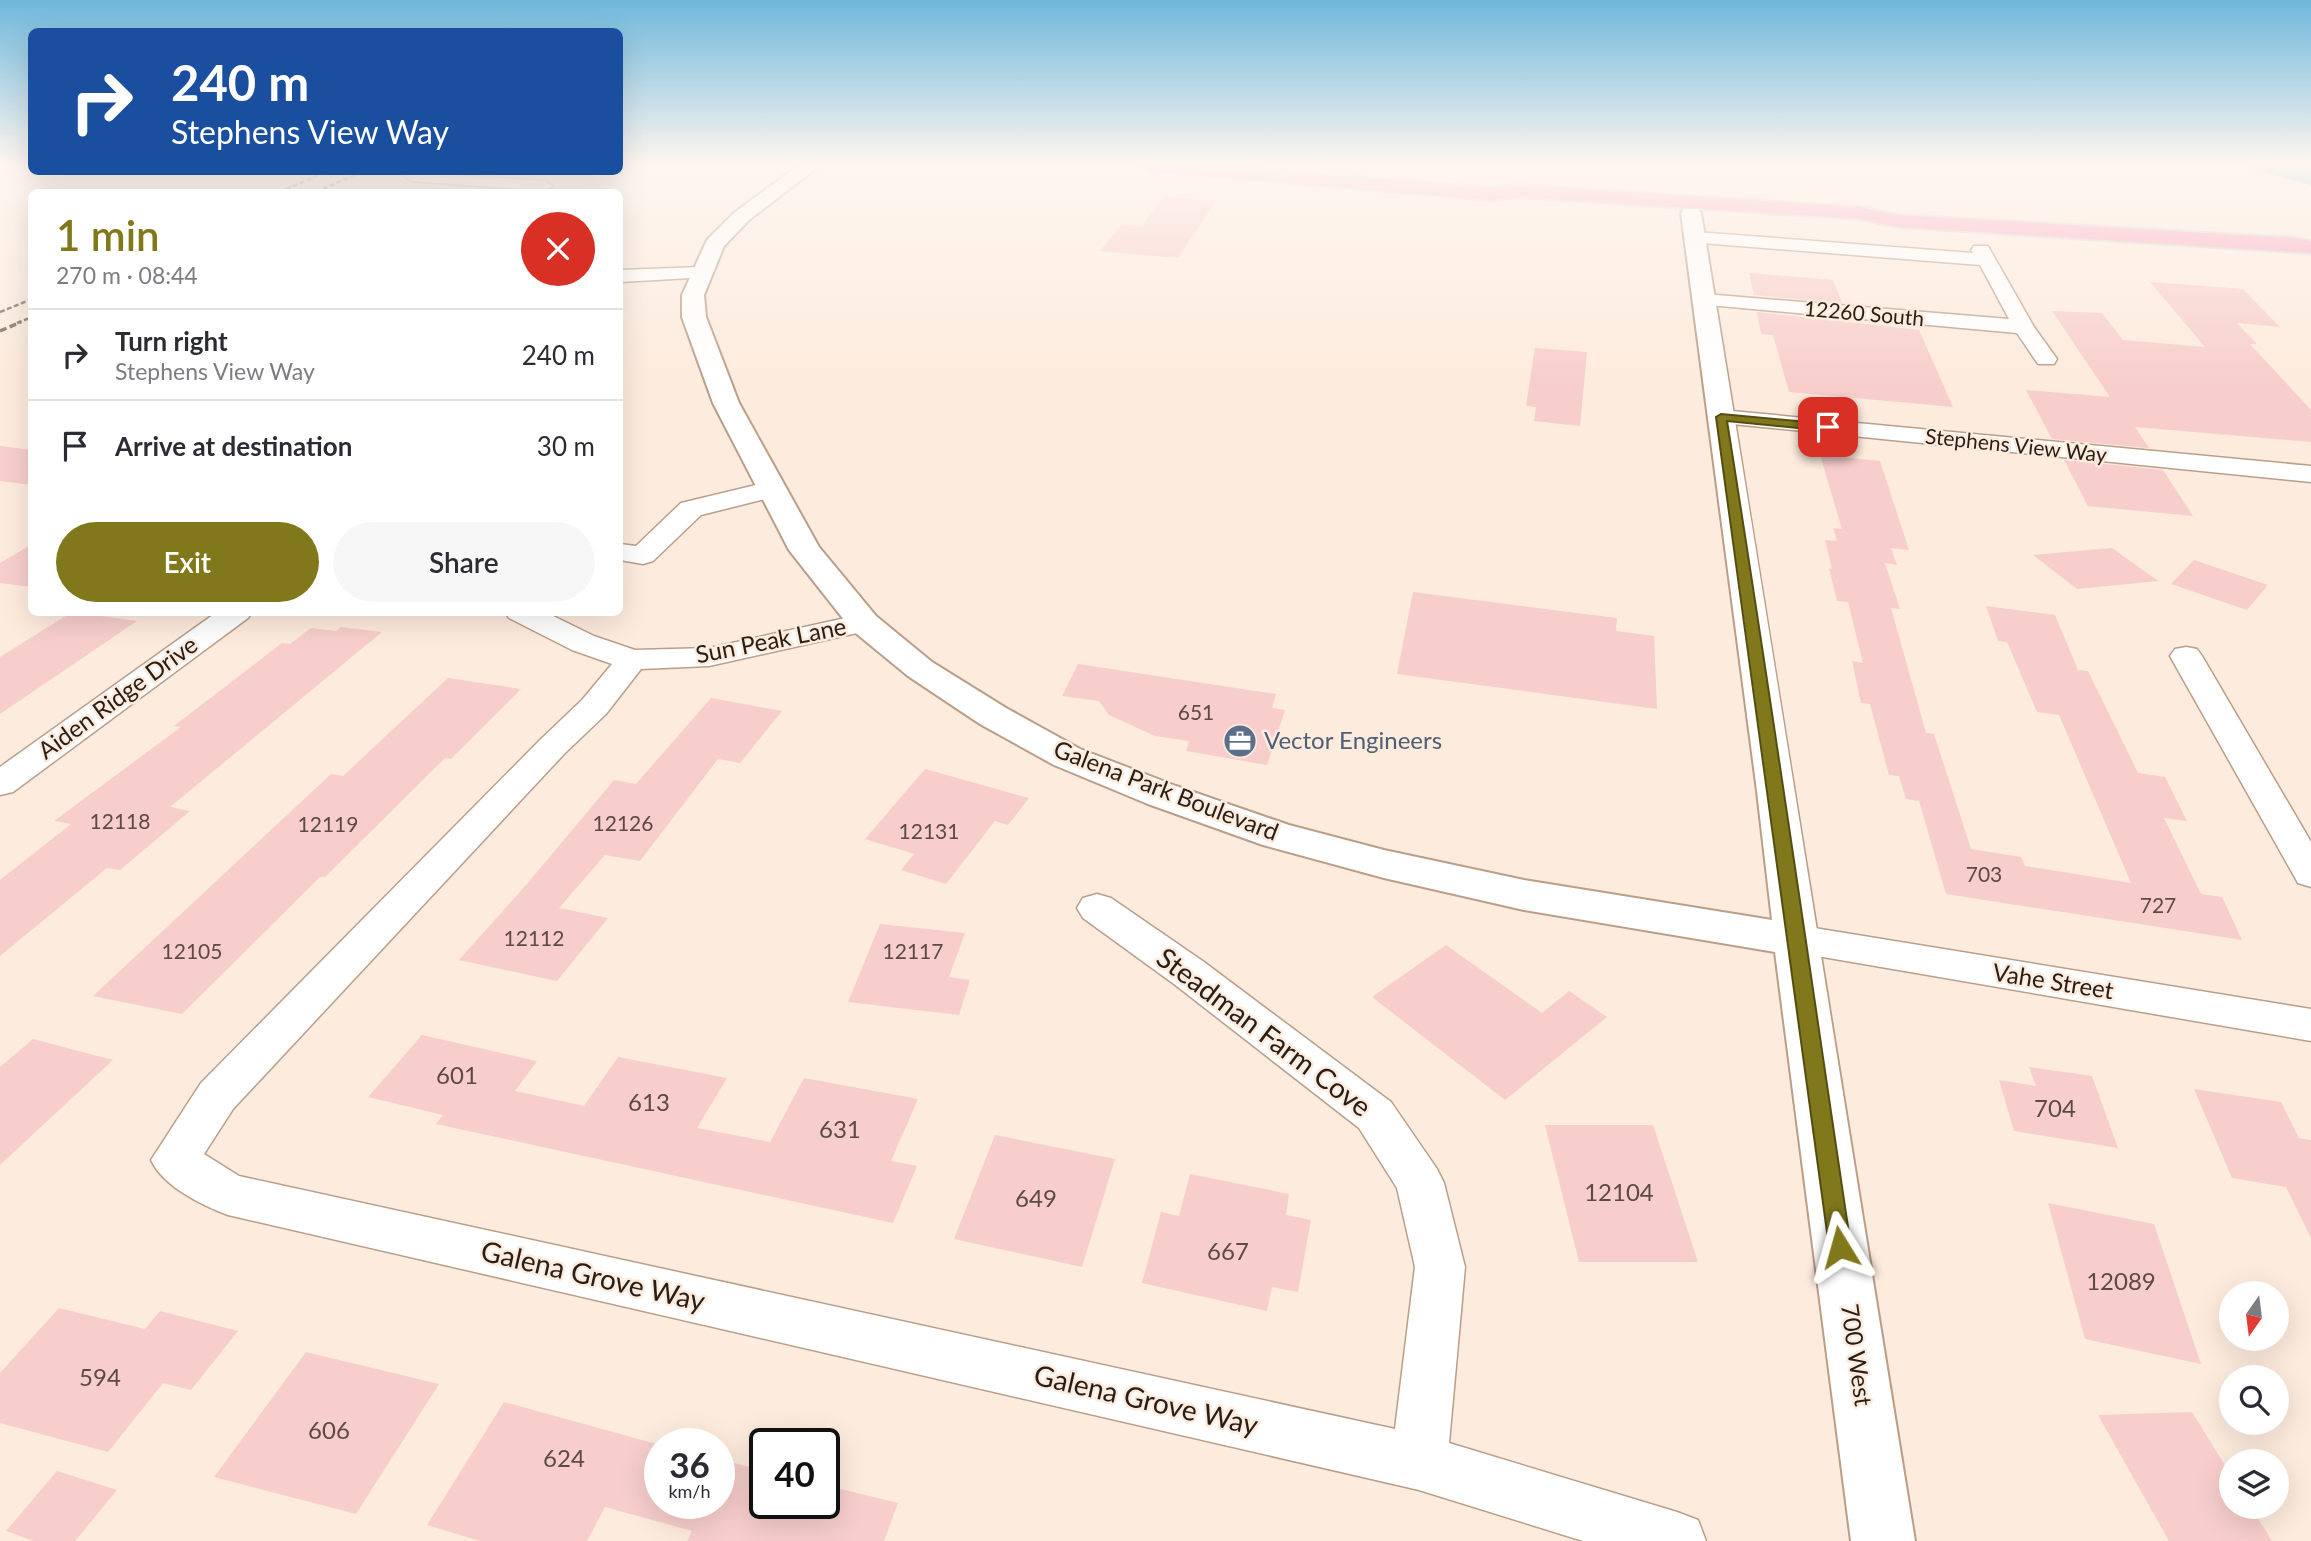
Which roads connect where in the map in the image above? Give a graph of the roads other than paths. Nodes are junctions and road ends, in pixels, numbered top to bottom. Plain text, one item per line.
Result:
1 (1696, 237) edge
2 (720, 238) edge
3 (1711, 238) edge
4 (2198, 238) edge
5 (2306, 244) edge
6 (702, 274) junction
7 (623, 276) edge
8 (1705, 300) junction
9 (2024, 327) junction
10 (2046, 359) dead end
11 (1721, 417) junction
12 (2311, 474) edge
13 (772, 489) junction
14 (623, 552) edge
15 (231, 616) edge
16 (528, 616) edge
17 (864, 623) junction
18 (2186, 656) dead end
19 (632, 660) junction
20 (0, 784) edge
21 (2311, 874) edge
22 (1097, 908) dead end
23 (1796, 940) junction
24 (2311, 1025) edge
25 (1419, 1462) junction
26 (1677, 1541) edge
27 (1883, 1541) edge

1 - 8 street, 700 West
2 - 6 street, Galena Park Boulevard
3 - 9 street
4 - 5 main road
6 - 7 street
6 - 13 street, Galena Park Boulevard
8 - 9 street, 12260 South
8 - 11 street, 700 West
9 - 10 street
11 - 12 street, Stephens View Way
11 - 23 street, 700 West
13 - 14 street
13 - 17 street, Galena Park Boulevard
15 - 20 street, Aiden Ridge Drive
16 - 19 street, Sun Peak Lane
17 - 19 street, Sun Peak Lane
17 - 23 street, Galena Park Boulevard
18 - 21 street
19 - 25 street, Galena Grove Way
22 - 25 street, Steadman Farm Cove
23 - 24 street, Vahe Street
23 - 27 street, 700 West
25 - 26 street, Galena Grove Way

